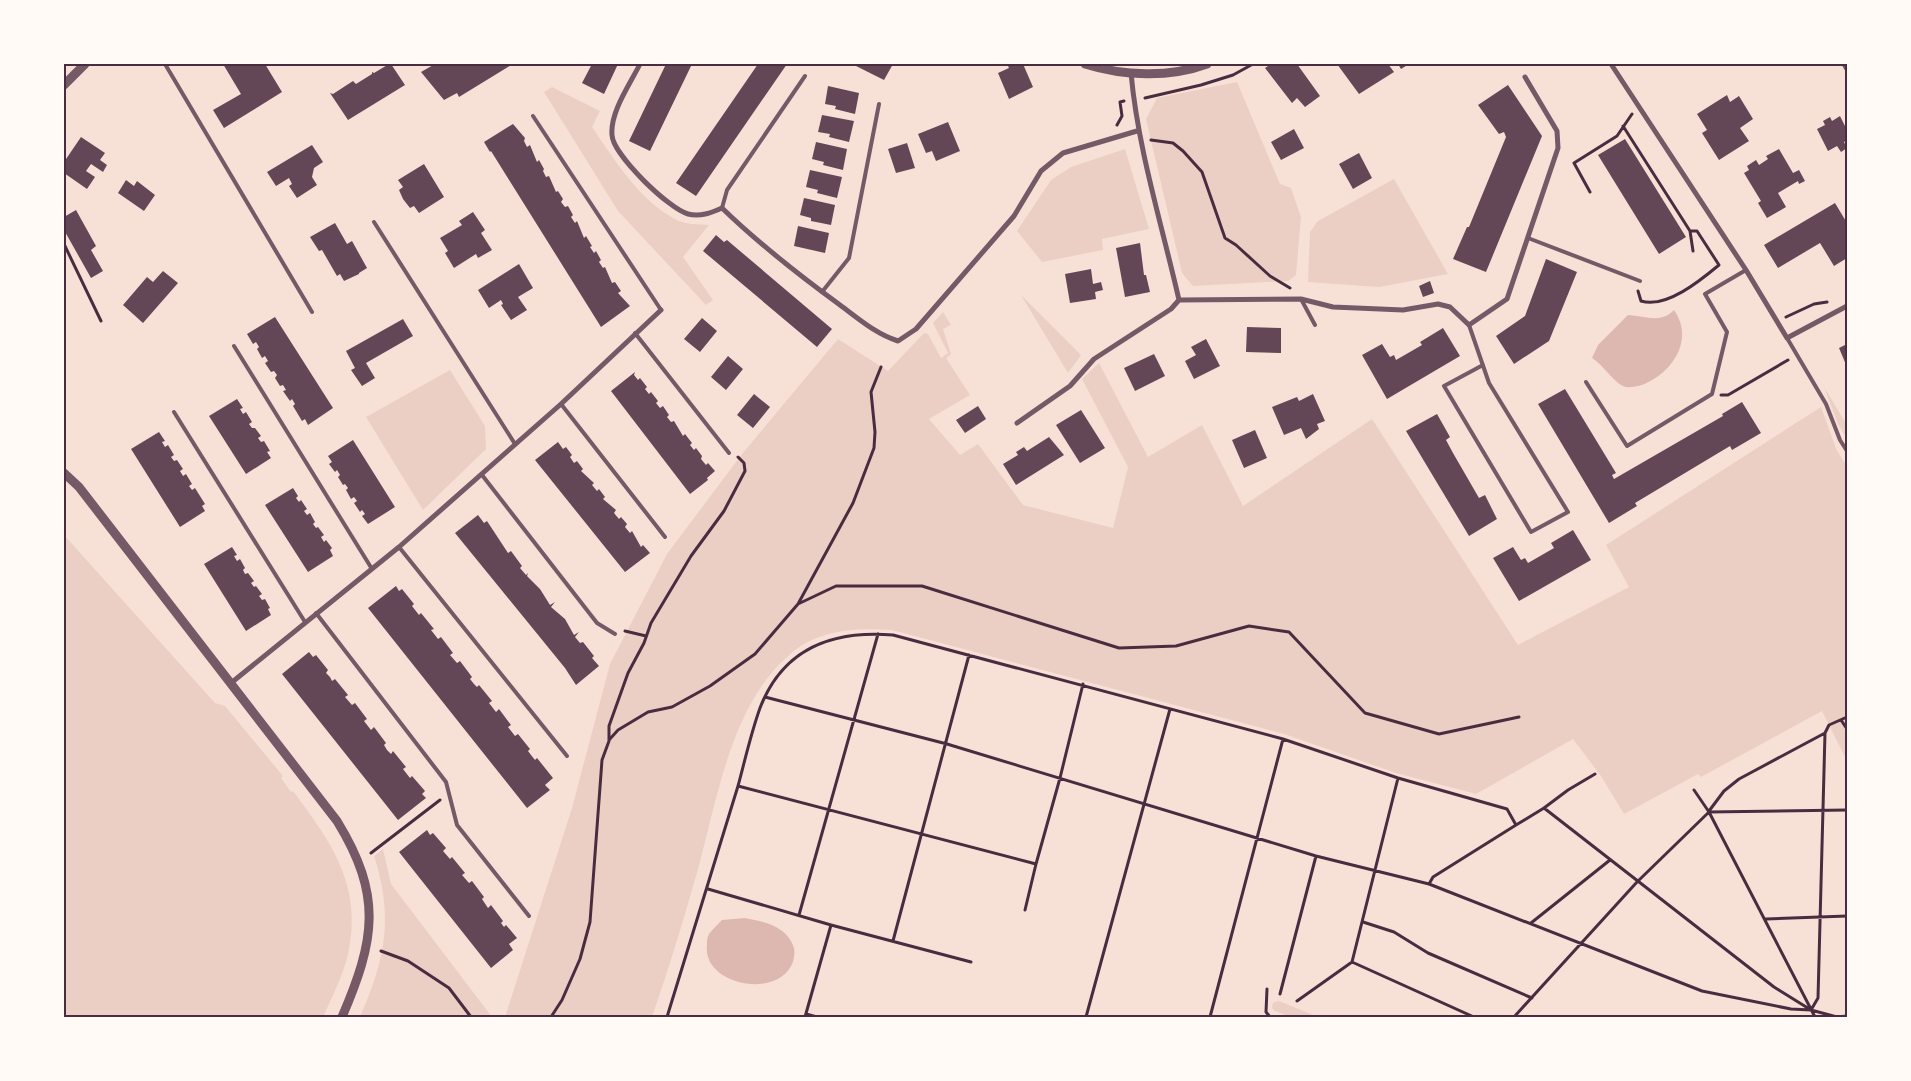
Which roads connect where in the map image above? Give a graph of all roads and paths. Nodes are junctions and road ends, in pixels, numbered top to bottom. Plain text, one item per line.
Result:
1 (85, 64) edge
2 (165, 64) edge
3 (640, 64) edge
4 (1084, 64) edge
5 (1207, 64) edge
6 (1253, 64) edge
7 (1611, 64) edge
8 (1844, 64) edge
9 (1847, 69) edge
10 (1131, 73) junction
11 (805, 76) dead end
12 (1525, 78) dead end
13 (64, 85) edge
14 (1150, 97) dead end
15 (1120, 102) dead end
16 (879, 104) dead end
17 (1630, 115) dead end
18 (534, 116) dead end
19 (1623, 126) junction
20 (1138, 131) junction
21 (1108, 139) junction
22 (1140, 140) junction
23 (1590, 192) dead end
24 (722, 208) junction
25 (374, 222) dead end
26 (1690, 231) junction
27 (1528, 238) junction
28 (64, 244) edge
29 (1693, 250) dead end
30 (1746, 270) junction
31 (1640, 280) joint
32 (822, 292) junction
33 (1301, 299) junction
34 (1179, 300) junction
35 (1833, 302) dead end
36 (1847, 306) edge
37 (661, 310) joint
38 (312, 312) dead end
39 (1790, 315) dead end
40 (101, 321) dead end
41 (1316, 324) dead end
42 (1468, 325) junction
43 (635, 333) junction
44 (1787, 338) junction
45 (234, 346) dead end
46 (1783, 363) dead end
47 (1483, 365) junction
48 (881, 367) dead end
49 (1586, 382) dead end
50 (1712, 394) junction
51 (561, 404) junction
52 (174, 412) dead end
53 (1017, 423) dead end
54 (515, 444) junction
55 (1847, 451) edge
56 (729, 453) joint
57 (64, 473) edge
58 (482, 475) junction
59 (665, 537) dead end
60 (399, 547) junction
61 (372, 569) junction
62 (798, 604) junction
63 (316, 613) junction
64 (305, 622) junction
65 (615, 634) joint
66 (878, 634) junction
67 (646, 636) junction
68 (968, 655) junction
69 (231, 683) junction
70 (1083, 684) junction
71 (765, 697) junction
72 (1170, 709) junction
73 (1519, 716) dead end
74 (1847, 717) edge
75 (853, 719) junction
76 (1841, 720) junction
77 (1847, 729) edge
78 (1824, 733) junction
79 (1283, 739) junction
80 (609, 741) junction
81 (947, 744) junction
82 (567, 756) dead end
83 (1595, 774) dead end
84 (1060, 778) junction
85 (1398, 778) junction
86 (738, 786) junction
87 (1694, 790) dead end
88 (450, 797) junction
89 (1144, 803) junction
90 (831, 808) junction
91 (1544, 808) junction
92 (1823, 810) junction
93 (1847, 810) edge
94 (1709, 812) junction
95 (1516, 825) junction
96 (922, 833) junction
97 (1258, 838) junction
98 (371, 853) dead end
99 (1316, 856) junction
100 (1610, 860) junction
101 (1036, 864) junction
102 (1375, 871) junction
103 (1637, 882) junction
104 (1429, 884) junction
105 (708, 889) junction
106 (1025, 910) dead end
107 (799, 915) junction
108 (529, 916) dead end
109 (1847, 916) edge
110 (1821, 917) junction
111 (1766, 919) junction
112 (1363, 922) junction
113 (1531, 923) junction
114 (831, 925) junction
115 (893, 941) junction
116 (1582, 943) junction
117 (381, 951) dead end
118 (971, 962) dead end
119 (1352, 962) junction
120 (1267, 989) dead end
121 (1280, 994) dead end
122 (1532, 998) junction
123 (1297, 1001) dead end
124 (1811, 1010) junction
125 (805, 1016) edge
126 (1847, 1016) edge
127 (342, 1017) edge
128 (471, 1017) edge
129 (550, 1017) edge
130 (667, 1017) edge
131 (817, 1017) edge
132 (1086, 1017) edge
133 (1210, 1017) edge
134 (1270, 1017) edge
135 (1474, 1017) edge
136 (1514, 1017) edge
137 (1815, 1017) edge

1 - 13 street
2 - 38 lane
3 - 24 street
4 - 10 street
5 - 10 street
6 - 14 path
7 - 30 street
8 - 9 street
10 - 20 street
11 - 24 lane
12 - 27 street
15 - 21 path
16 - 32 lane
17 - 19 path
18 - 37 lane
19 - 23 path
19 - 26 path
20 - 21 street
20 - 22 street
21 - 32 street
22 - 33 path
22 - 34 street
24 - 32 street
25 - 54 lane
26 - 29 path
26 - 31 path
27 - 31 lane
27 - 42 street
28 - 40 path
30 - 44 street
30 - 50 lane
33 - 34 street
33 - 41 lane
33 - 42 street
34 - 53 street
35 - 39 path
36 - 44 street
37 - 43 street
42 - 47 lane
43 - 51 street
43 - 56 lane
44 - 55 lane
45 - 61 lane
46 - 50 path
47 - 47 lane
48 - 62 path
49 - 50 lane
51 - 54 street
51 - 59 lane
52 - 64 lane
54 - 58 street
56 - 67 path
57 - 69 street
58 - 60 street
58 - 65 lane
60 - 61 street
60 - 82 lane
61 - 63 street
62 - 73 path
62 - 80 path
63 - 64 street
63 - 88 lane
64 - 69 street
65 - 67 path
66 - 68 path
66 - 71 path
66 - 75 path
67 - 80 path
68 - 70 path
68 - 81 path
69 - 127 street
70 - 72 path
70 - 84 path
71 - 75 path
71 - 86 path
72 - 79 path
72 - 89 path
74 - 76 path
75 - 81 path
75 - 90 path
76 - 77 path
76 - 78 path
78 - 92 path
78 - 94 path
79 - 85 path
79 - 97 path
80 - 129 path
81 - 84 path
81 - 96 path
83 - 91 path
84 - 89 path
84 - 101 path
85 - 95 path
85 - 102 path
86 - 90 path
86 - 105 path
87 - 94 path
88 - 98 path
88 - 108 lane
89 - 97 path
89 - 132 path
90 - 96 path
90 - 107 path
91 - 95 path
91 - 100 path
92 - 93 path
92 - 94 path
92 - 110 path
94 - 103 path
94 - 111 path
95 - 104 path
96 - 101 path
96 - 115 path
97 - 99 path
97 - 133 path
99 - 102 path
99 - 121 path
100 - 103 path
100 - 113 path
101 - 106 path
102 - 104 path
102 - 112 path
103 - 116 path
103 - 124 path
104 - 113 path
105 - 107 path
105 - 130 path
107 - 114 path
109 - 110 path
110 - 111 path
110 - 124 path
111 - 124 path
112 - 119 path
112 - 122 path
113 - 116 path
114 - 115 path
114 - 125 path
115 - 118 path
116 - 122 path
116 - 124 path
117 - 128 path
119 - 123 path
119 - 135 path
120 - 134 path
122 - 136 path
124 - 126 path
124 - 137 path
125 - 131 path

